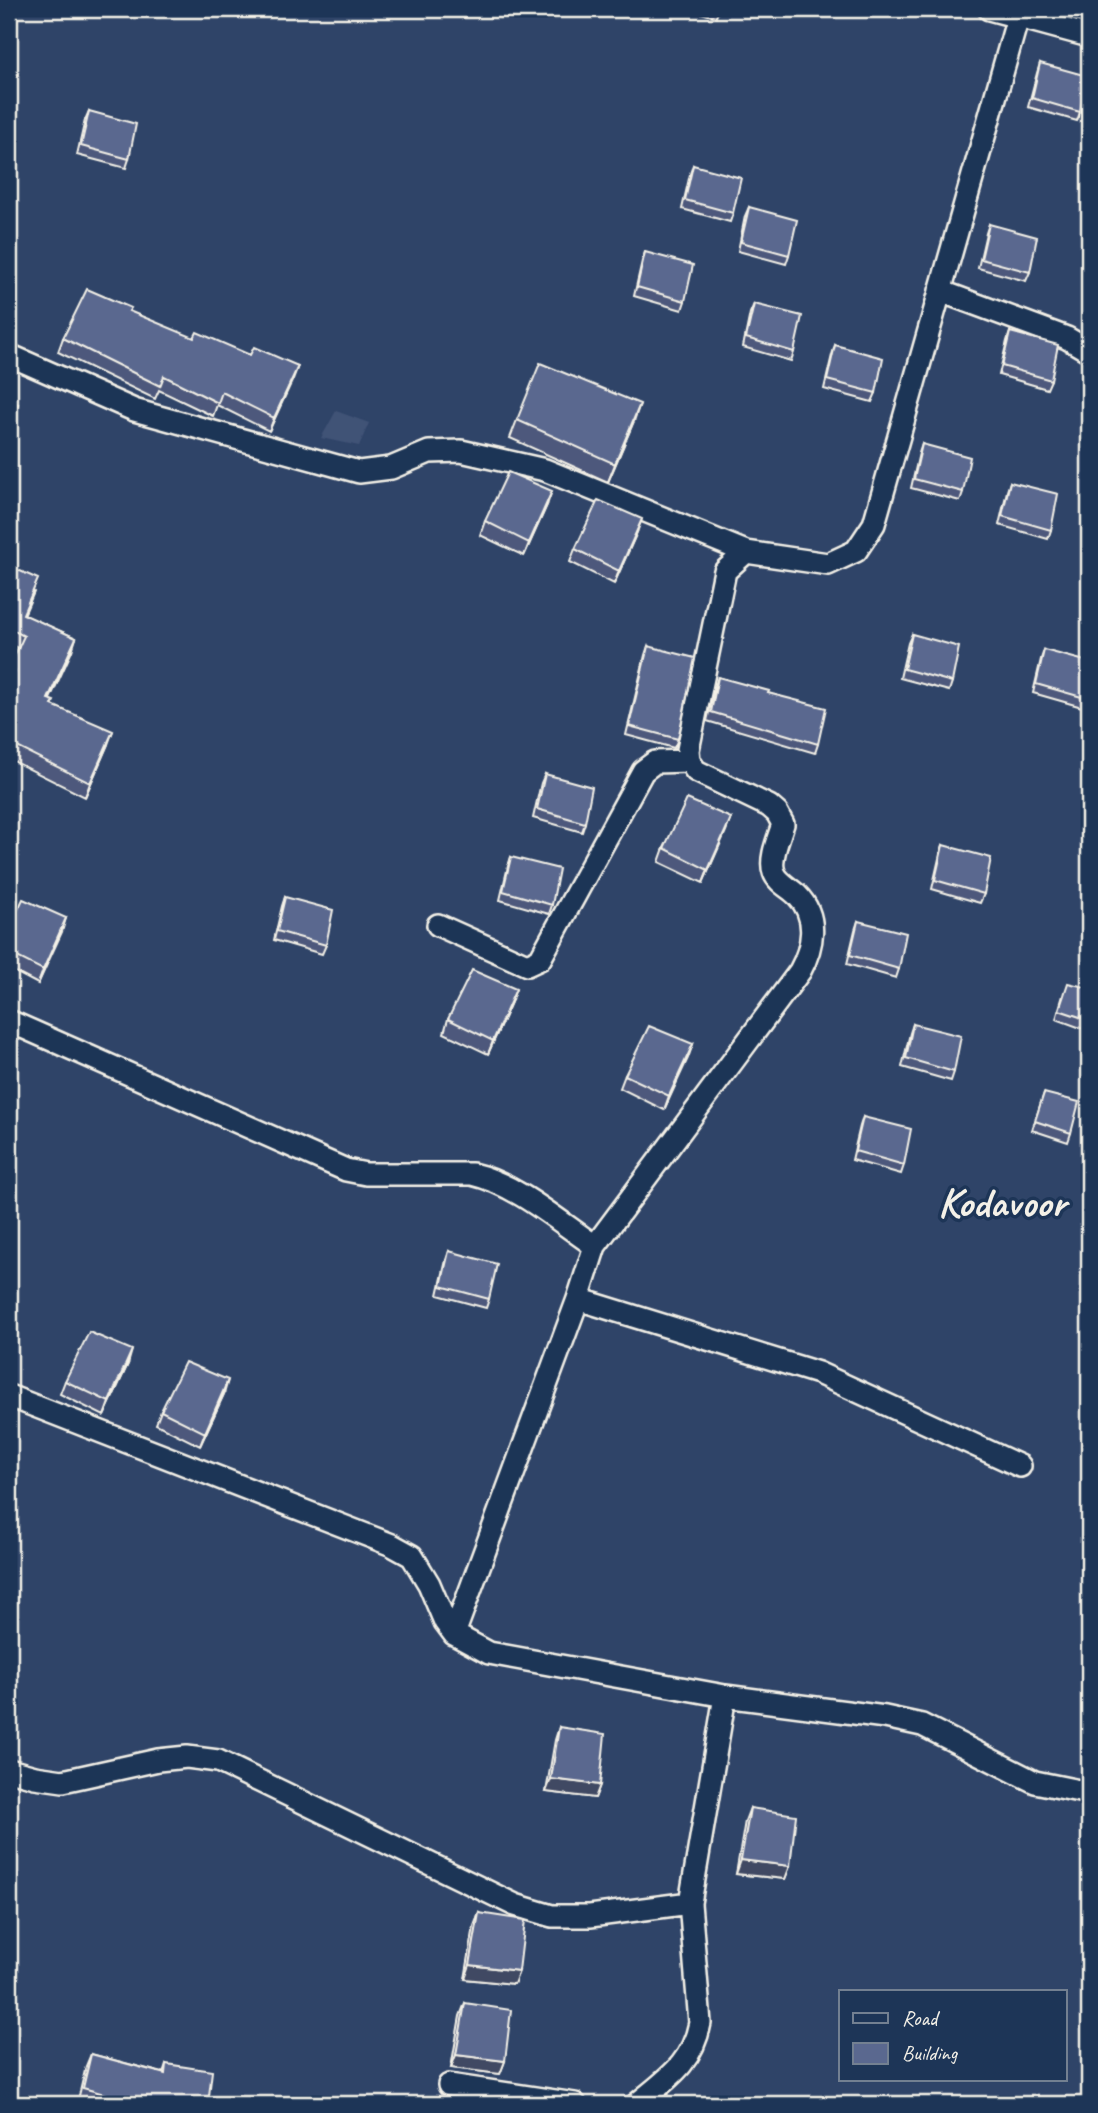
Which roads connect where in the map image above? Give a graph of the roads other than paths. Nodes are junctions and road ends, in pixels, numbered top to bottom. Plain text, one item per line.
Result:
1 (989, 9) edge
2 (1018, 16) junction
3 (1089, 36) edge
4 (940, 291) junction
5 (1089, 351) edge
6 (9, 355) edge
7 (746, 552) junction
8 (690, 761) junction
9 (438, 925) dead end
10 (9, 1021) edge
11 (595, 1246) junction
12 (578, 1299) junction
13 (9, 1396) edge
14 (1020, 1466) dead end
15 (454, 1634) junction
16 (724, 1696) junction
17 (9, 1770) edge
18 (1089, 1793) edge
19 (690, 1903) junction
20 (449, 2085) dead end
21 (575, 2104) edge
22 (637, 2104) edge

1 - 2 street
2 - 3 street
2 - 4 street
4 - 5 street
4 - 7 street
6 - 7 street
7 - 8 street
8 - 9 street
8 - 11 street
10 - 11 street
11 - 12 street
12 - 14 street
12 - 15 street
13 - 15 street
15 - 16 street
16 - 18 street
16 - 19 street
17 - 19 street
19 - 22 street
20 - 21 street

